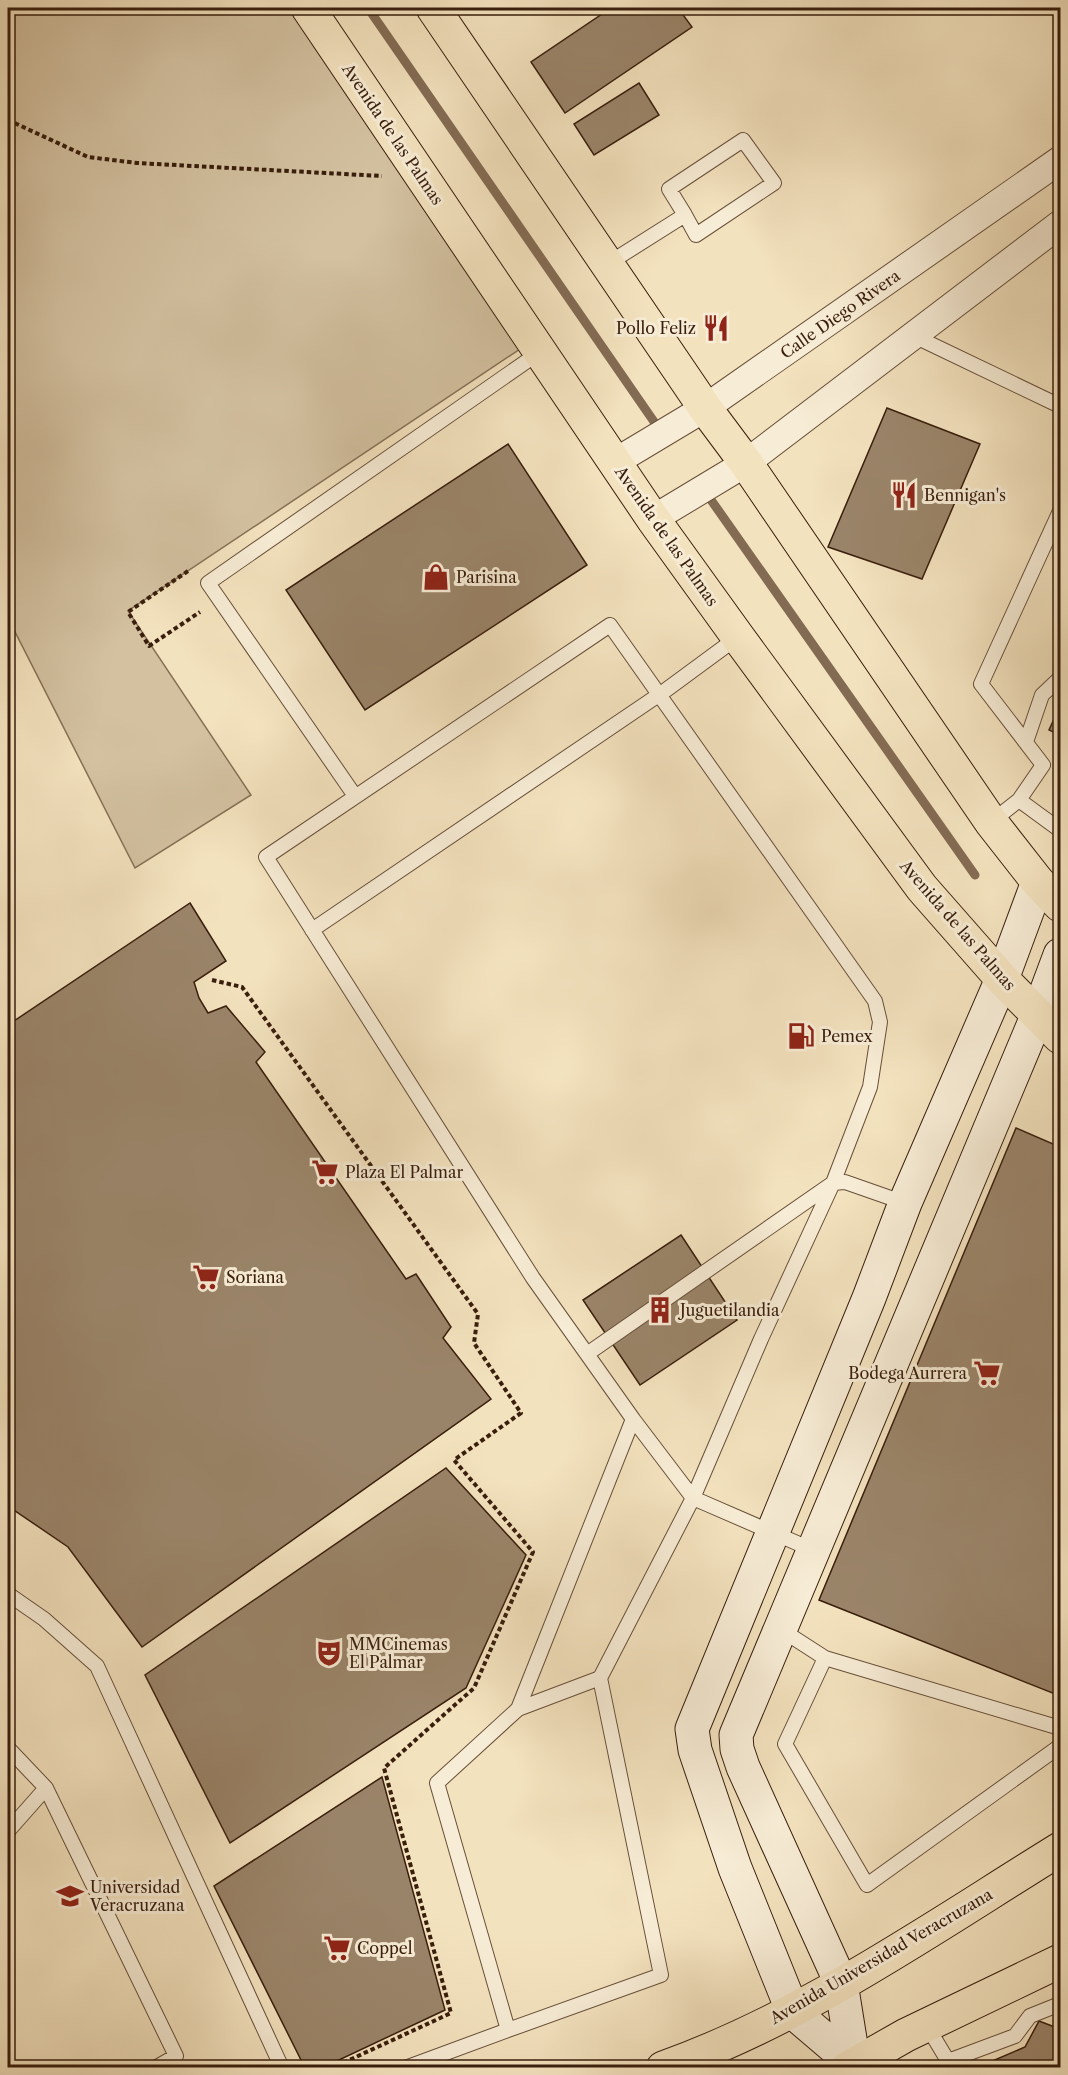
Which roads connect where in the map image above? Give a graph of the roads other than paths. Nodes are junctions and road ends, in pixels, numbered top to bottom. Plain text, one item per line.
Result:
1 (308, 8) edge
2 (433, 8) edge
3 (1060, 160) edge
4 (685, 215) junction
5 (1060, 224) edge
6 (609, 263) junction
7 (914, 336) junction
8 (540, 352) junction
9 (1060, 406) edge
10 (705, 408) junction
11 (615, 462) junction
12 (746, 462) junction
13 (1060, 511) edge
14 (653, 519) junction
15 (738, 637) junction
16 (1060, 678) edge
17 (657, 695) junction
18 (1026, 742) junction
19 (355, 796) junction
20 (1019, 800) junction
21 (991, 822) junction
22 (1060, 830) edge
23 (1049, 893) edge
24 (312, 930) junction
25 (1060, 955) edge
26 (1002, 979) junction
27 (1049, 1025) edge
28 (833, 1183) junction
29 (905, 1203) junction
30 (869, 1298) junction
31 (912, 1312) junction
32 (587, 1354) junction
33 (633, 1419) junction
34 (693, 1498) junction
35 (774, 1533) junction
36 (813, 1550) junction
37 (8, 1594) edge
38 (741, 1611) junction
39 (780, 1629) junction
40 (825, 1658) junction
41 (600, 1678) junction
42 (519, 1709) junction
43 (1060, 1728) edge
44 (1060, 1746) edge
45 (8, 1748) edge
46 (46, 1788) junction
47 (8, 1831) edge
48 (1060, 1849) edge
49 (1060, 1961) edge
50 (842, 1983) junction
51 (1060, 2004) edge
52 (793, 2012) junction
53 (927, 2026) junction
54 (508, 2030) junction
55 (854, 2066) edge
56 (155, 2067) edge
57 (282, 2067) edge
58 (405, 2067) edge
59 (663, 2067) edge

1 - 8 main road, Avenida de las Palmas
2 - 6 main road
3 - 10 street, Calle Diego Rivera
4 - 4 lane
4 - 6 lane
5 - 7 street
6 - 10 main road
7 - 9 lane
7 - 12 street
8 - 11 main road, Avenida de las Palmas
8 - 19 lane
10 - 11 street, Calle Diego Rivera
10 - 12 main road
11 - 14 main road, Avenida de las Palmas
12 - 14 street
12 - 21 main road
13 - 18 lane
14 - 15 main road, Avenida de las Palmas
15 - 17 lane
15 - 26 main road, Avenida de las Palmas
16 - 18 lane
17 - 19 lane
17 - 24 lane
17 - 28 lane
18 - 20 lane
19 - 24 lane
20 - 21 lane
20 - 22 lane
21 - 23 main road
23 - 26 street
24 - 32 lane
25 - 27 street
26 - 27 main road, Avenida de las Palmas
26 - 29 street
27 - 31 street
28 - 29 lane
28 - 32 lane
28 - 34 lane
29 - 30 street
30 - 31 street
30 - 35 street
31 - 36 street
32 - 33 lane
33 - 34 lane
33 - 42 lane
34 - 35 lane
34 - 41 lane
35 - 36 lane
35 - 38 street
36 - 39 street
37 - 57 lane
38 - 39 street
38 - 52 street
39 - 40 lane
39 - 50 street
40 - 43 lane
40 - 44 lane
41 - 42 lane
41 - 54 lane
42 - 54 lane
45 - 46 lane
46 - 47 lane
46 - 56 lane
48 - 50 main road, Avenida Universidad Veracruzana
49 - 53 main road
50 - 52 main road, Avenida Universidad Veracruzana
50 - 55 street
51 - 53 lane
52 - 55 street
52 - 59 main road, Avenida Universidad Veracruzana
53 - 55 main road
54 - 58 lane

